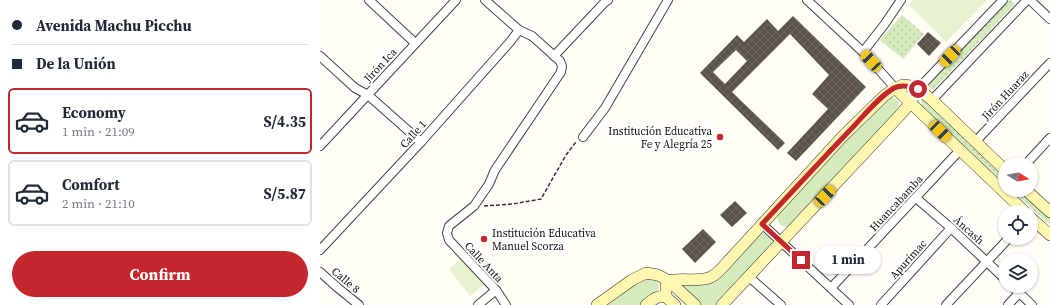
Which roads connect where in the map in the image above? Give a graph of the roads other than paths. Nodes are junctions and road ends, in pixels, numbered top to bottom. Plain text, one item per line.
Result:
1 (369, 0) edge
2 (456, 0) edge
3 (485, 0) edge
4 (608, 0) edge
5 (668, 0) edge
6 (807, 0) edge
7 (901, 0) edge
8 (1002, 0) edge
9 (1027, 0) edge
10 (1030, 0) edge
11 (1050, 19) edge
12 (519, 30) junction
13 (415, 43) junction
14 (863, 52) junction
15 (320, 56) edge
16 (554, 56) junction
17 (1050, 63) edge
18 (895, 88) junction
19 (918, 89) junction
20 (368, 95) junction
21 (932, 100) junction
22 (910, 103) junction
23 (583, 136) road end
24 (1050, 138) edge
25 (421, 142) junction
26 (975, 142) junction
27 (320, 146) edge
28 (960, 150) junction
29 (1032, 157) edge
30 (996, 162) joint
31 (985, 173) junction
32 (1034, 197) edge
33 (916, 198) junction
34 (1018, 205) edge
35 (1049, 210) edge
36 (762, 224) junction
37 (1038, 224) edge
38 (951, 228) junction
39 (1050, 235) edge
40 (781, 242) junction
41 (1003, 245) edge
42 (320, 250) edge
43 (987, 262) junction
44 (320, 272) edge
45 (998, 272) edge
46 (749, 277) junction
47 (669, 281) junction
48 (831, 288) junction
49 (496, 290) junction
50 (1019, 293) joint
51 (666, 297) junction
52 (359, 305) edge
53 (478, 305) edge
54 (506, 305) edge
55 (597, 305) edge
56 (646, 305) edge
57 (674, 305) edge
58 (695, 305) edge
59 (722, 305) edge
60 (781, 305) edge
61 (850, 305) edge
62 (881, 305) edge
63 (946, 305) edge
64 (1008, 305) edge
65 (1032, 305) edge

1 - 13 street
2 - 13 street, Jirón Ica
3 - 12 street
4 - 16 street
5 - 23 street
6 - 14 street
7 - 14 street
8 - 19 street
9 - 21 street
10 - 11 street
12 - 16 street
12 - 25 street, Calle 1
13 - 20 street, Jirón Ica
14 - 18 street
15 - 20 street
16 - 49 street, Calle Anta
17 - 26 street, Jirón Huaraz
18 - 19 street
18 - 22 street
18 - 36 street
19 - 21 street
19 - 22 street
20 - 25 street
20 - 27 street, Jirón Ica
21 - 26 street
22 - 28 street
22 - 40 street
24 - 29 street
25 - 42 street, Calle 1
26 - 30 street
28 - 31 street
28 - 33 street, Huancabamba
30 - 31 street
31 - 34 street
32 - 35 street
33 - 38 street, Áncash
33 - 48 street, Huancabamba
36 - 40 street
36 - 47 street
37 - 39 street
38 - 43 street, Áncash
38 - 62 street, Apurímac
40 - 46 street
40 - 48 street
41 - 43 street
43 - 45 street, Áncash
43 - 63 street
44 - 52 street, Calle 8
46 - 59 street
46 - 60 street
47 - 51 street
47 - 55 street
47 - 58 street
48 - 61 street
49 - 53 street
49 - 54 street, Calle Anta
50 - 64 street
50 - 65 street
51 - 56 street
51 - 57 street

